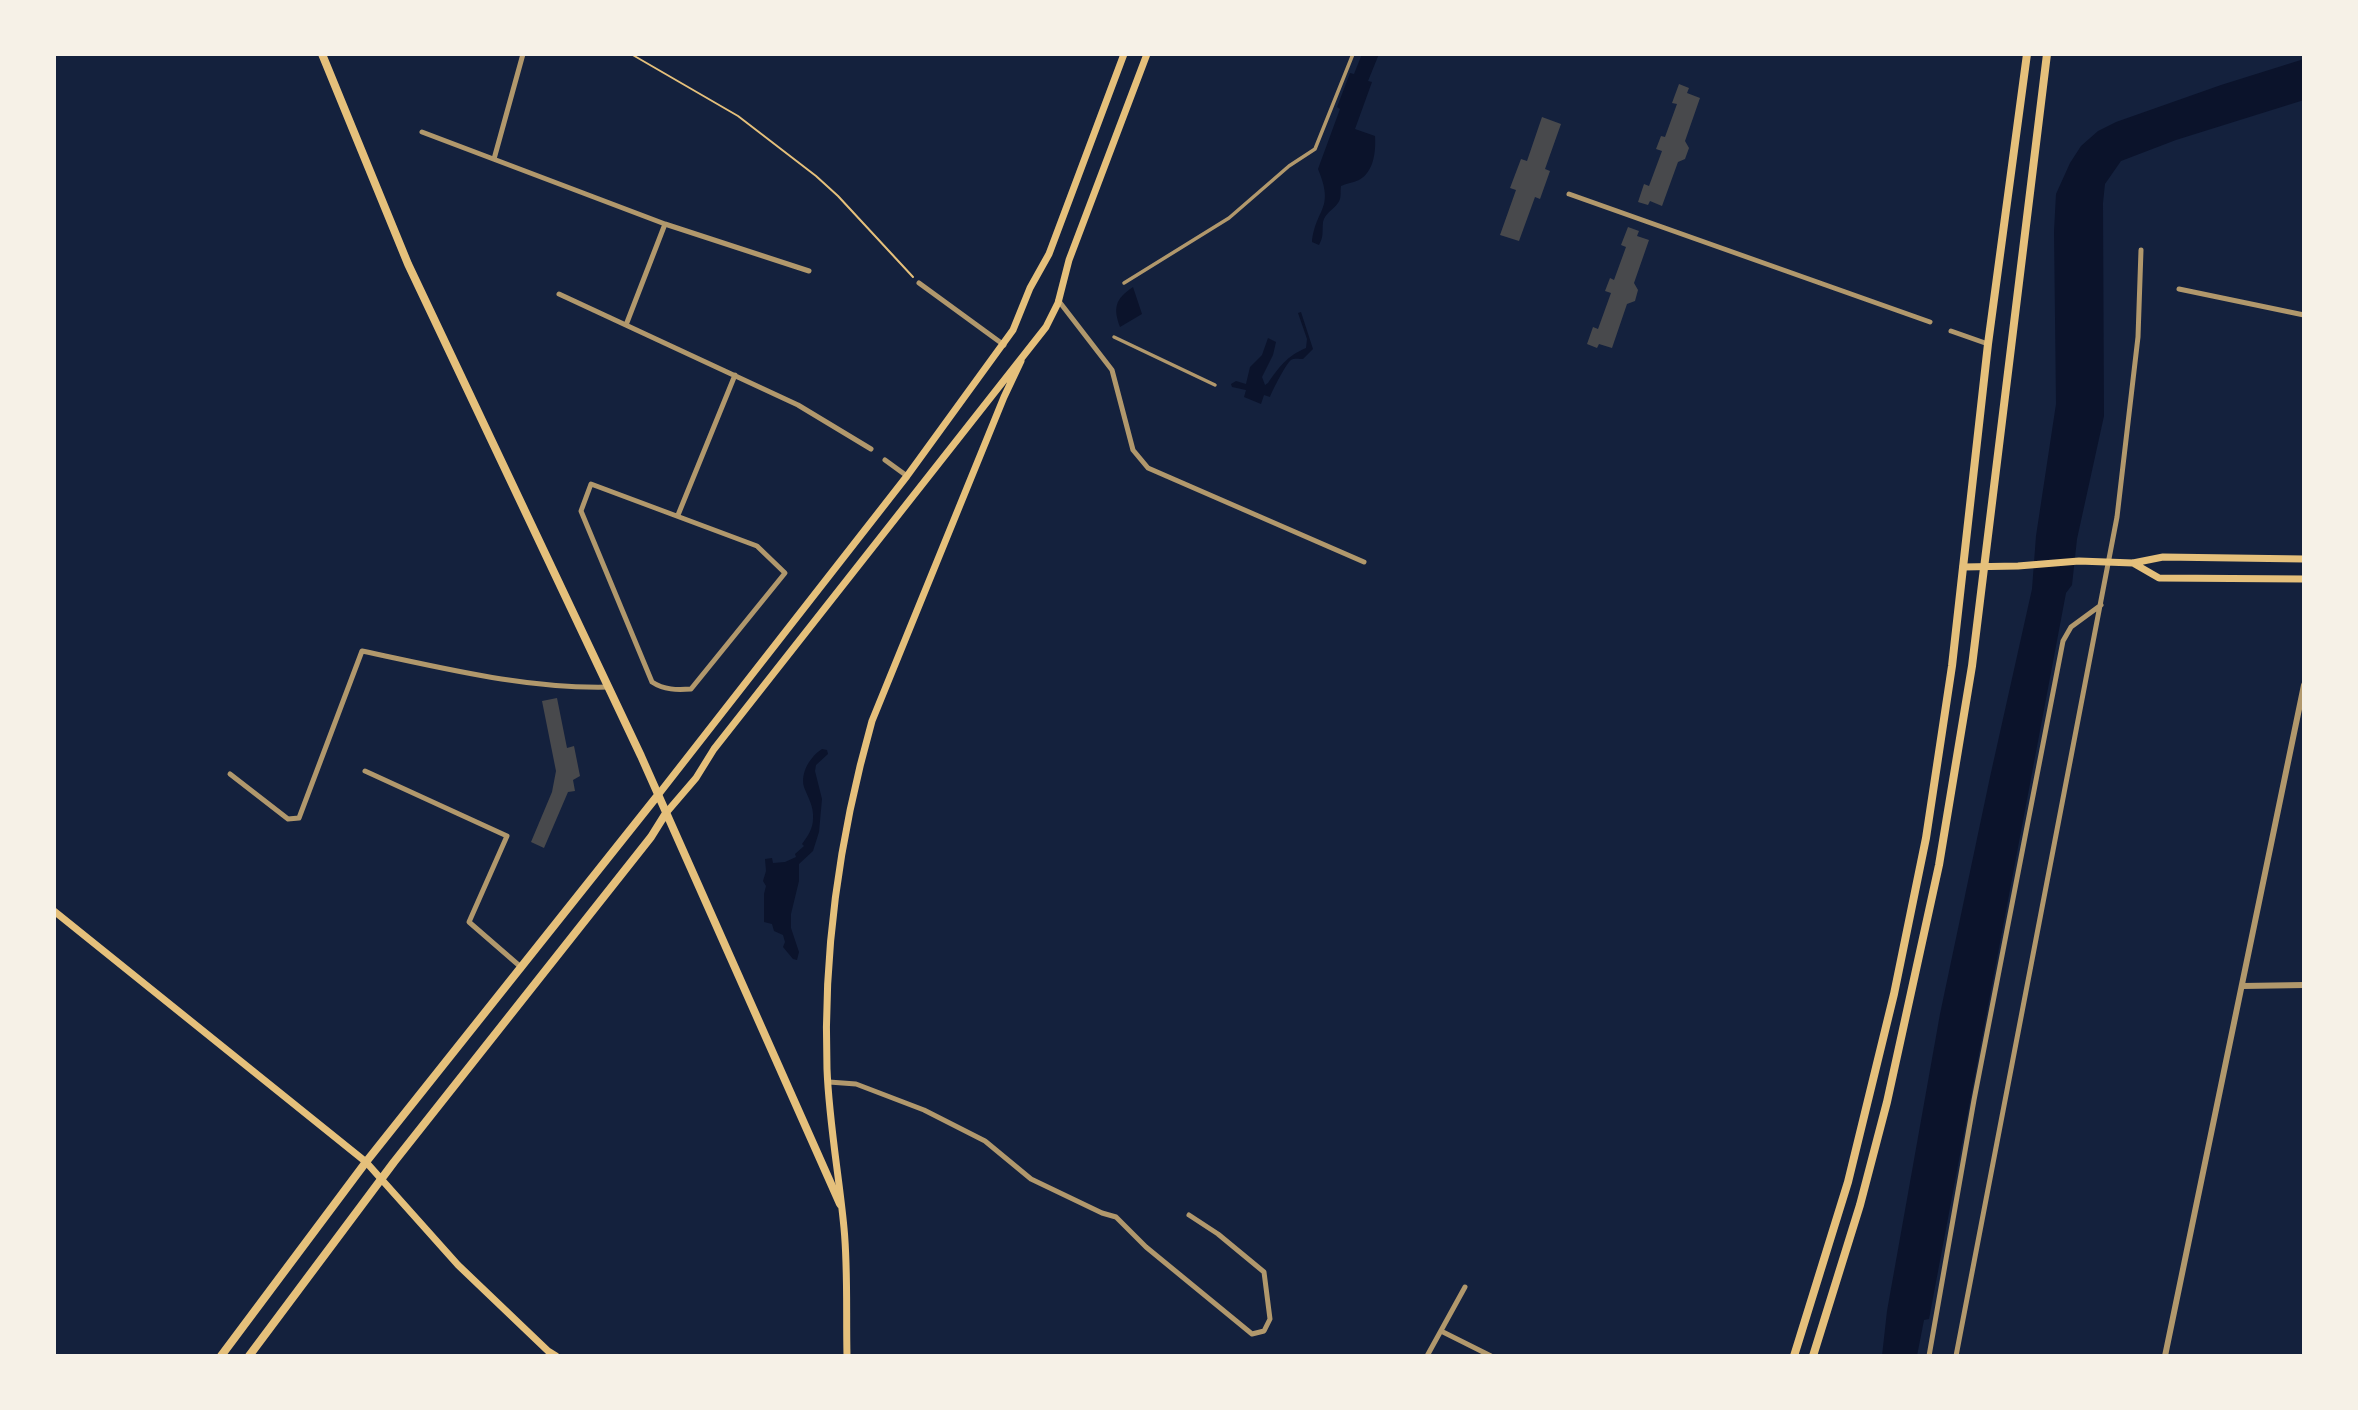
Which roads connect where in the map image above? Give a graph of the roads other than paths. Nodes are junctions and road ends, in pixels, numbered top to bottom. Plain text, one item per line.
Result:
1 (322, 54) edge
2 (523, 54) edge
3 (1124, 54) edge
4 (1147, 54) edge
5 (1353, 54) edge
6 (2027, 54) edge
7 (2047, 54) edge
8 (422, 132) dead end
9 (494, 159) junction
10 (1569, 194) dead end
11 (665, 224) junction
12 (2141, 250) dead end
13 (809, 271) dead end
14 (919, 283) road end
15 (1124, 283) dead end
16 (2179, 289) dead end
17 (559, 293) dead end
18 (1058, 300) junction
19 (2304, 315) edge
20 (1930, 322) dead end
21 (626, 325) junction
22 (1951, 331) dead end
23 (1114, 337) dead end
24 (1988, 344) junction
25 (1004, 345) junction
26 (1021, 361) junction
27 (735, 375) junction
28 (1215, 385) dead end
29 (872, 449) dead end
30 (885, 460) dead end
31 (907, 476) junction
32 (678, 515) junction
33 (2304, 559) edge
34 (1364, 562) dead end
35 (2107, 562) junction
36 (2133, 563) junction
37 (1984, 566) junction
38 (1963, 568) junction
39 (2304, 579) edge
40 (2101, 605) junction
41 (2304, 685) edge
42 (608, 687) junction
43 (365, 771) dead end
44 (230, 774) dead end
45 (658, 796) junction
46 (666, 813) junction
47 (54, 911) edge
48 (522, 968) junction
49 (2304, 985) edge
50 (2243, 986) junction
51 (829, 1082) junction
52 (366, 1162) junction
53 (381, 1179) junction
54 (840, 1204) junction
55 (1189, 1215) dead end
56 (1465, 1287) dead end
57 (1441, 1331) junction
58 (221, 1356) edge
59 (249, 1356) edge
60 (556, 1356) edge
61 (847, 1356) edge
62 (1427, 1356) edge
63 (1492, 1356) edge
64 (1794, 1356) edge
65 (1812, 1356) edge
66 (1929, 1356) edge
67 (1956, 1356) edge
68 (2165, 1356) edge

1 - 42 main road
2 - 9 street
3 - 25 main road
4 - 18 main road
5 - 15 street
6 - 24 main road
7 - 37 main road
8 - 9 street
9 - 11 street
10 - 20 street
11 - 13 street
11 - 21 street
12 - 35 street
14 - 25 street
16 - 19 street
17 - 21 street
18 - 26 main road
18 - 34 street
21 - 27 street
22 - 24 street
23 - 28 street
24 - 38 main road
25 - 31 main road
26 - 46 main road
26 - 51 main road
27 - 29 street
27 - 32 street
30 - 31 street
31 - 45 main road
32 - 32 street
33 - 36 main road
35 - 36 main road
35 - 37 main road
35 - 40 street
36 - 39 main road
37 - 38 main road
37 - 65 main road
38 - 64 main road
40 - 66 street
40 - 67 street
41 - 50 street
42 - 44 street
42 - 45 main road
43 - 48 street
45 - 46 main road
45 - 48 main road
46 - 53 main road
46 - 54 main road
47 - 52 main road
48 - 52 main road
49 - 50 street
50 - 68 street
51 - 54 main road
51 - 55 street
52 - 53 main road
52 - 58 main road
53 - 59 main road
53 - 60 main road
54 - 61 main road
56 - 57 street
57 - 62 street
57 - 63 street

